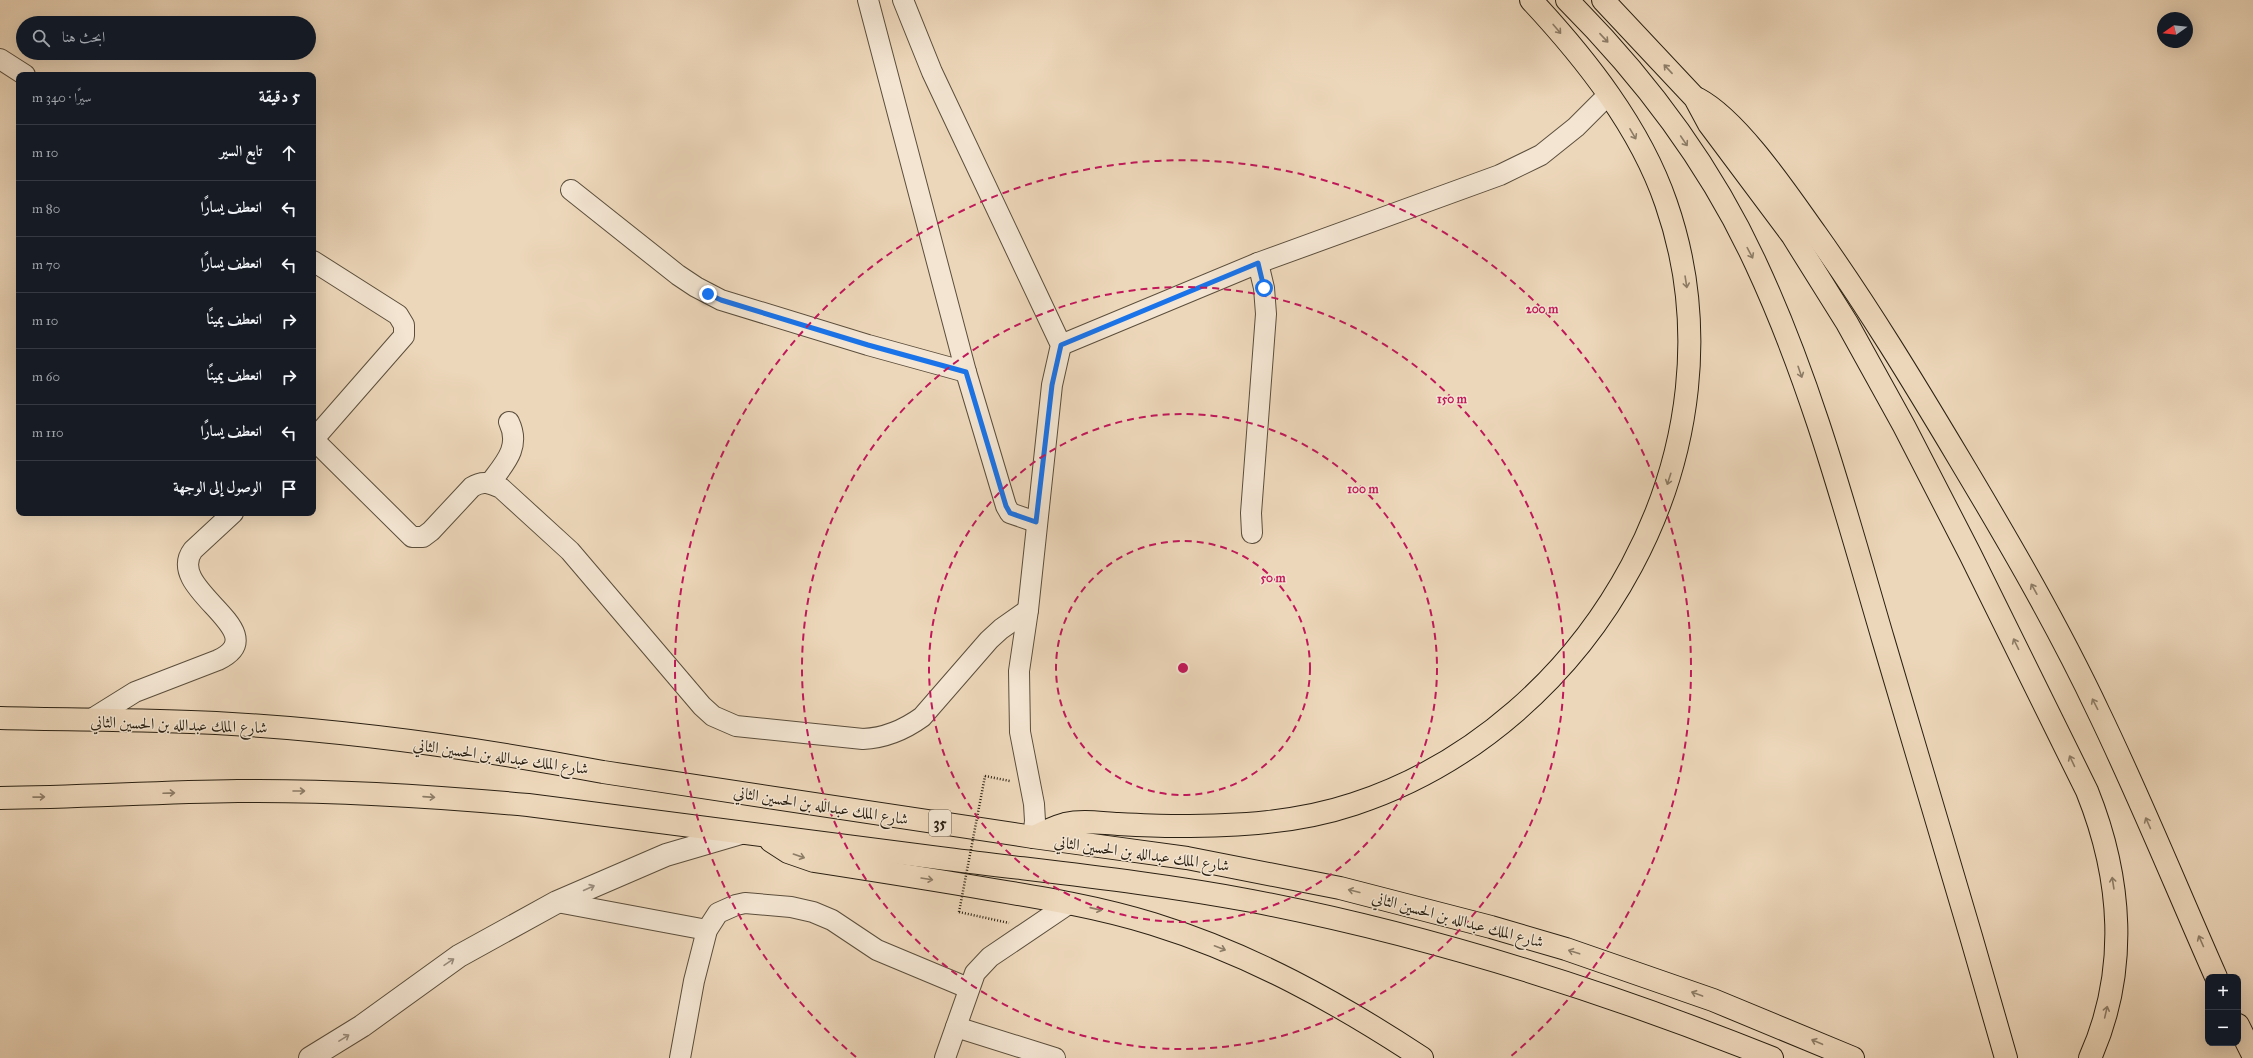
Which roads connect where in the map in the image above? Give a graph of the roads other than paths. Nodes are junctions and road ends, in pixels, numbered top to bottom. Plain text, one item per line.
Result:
1 (868, 0) edge
2 (902, 0) edge
3 (1531, 0) edge
4 (1567, 0) edge
5 (1603, 0) edge
6 (0, 59) edge
7 (20, 72) edge
8 (1608, 95) junction
9 (1695, 98) junction
10 (571, 190) dead end
11 (316, 263) edge
12 (1258, 263) junction
13 (1061, 345) junction
14 (966, 372) junction
15 (509, 422) dead end
16 (316, 437) edge
17 (316, 443) edge
18 (490, 483) junction
19 (230, 516) edge
20 (1036, 522) junction
21 (1252, 533) dead end
22 (1028, 610) junction
23 (0, 718) edge
24 (90, 720) junction
25 (0, 798) edge
26 (741, 833) junction
27 (766, 836) junction
28 (1033, 837) junction
29 (557, 902) junction
30 (1070, 903) junction
31 (707, 930) junction
32 (2215, 974) edge
33 (968, 988) junction
34 (956, 1027) junction
35 (2241, 1031) edge
36 (2092, 1054) edge
37 (2253, 1055) edge
38 (310, 1058) edge
39 (680, 1058) edge
40 (945, 1058) edge
41 (1055, 1058) edge
42 (1422, 1058) edge
43 (1772, 1058) edge
44 (1853, 1058) edge
45 (2006, 1058) edge

1 - 14 street
2 - 13 street
3 -> 8 highway
4 -> 45 highway
9 -> 5 highway
6 - 7 street
8 - 12 street
8 -> 28 highway
32 -> 9 highway
36 -> 9 highway
10 - 14 street
11 - 16 street
12 - 13 street
12 - 21 street
13 - 20 street
14 - 20 street
15 - 18 street
17 - 18 street
18 - 22 street
19 - 24 street
20 - 22 street
22 - 28 street
23 - 24 highway, شارع الملك عبدالله بن الحسين الثاني / 35
24 - 28 highway, شارع الملك عبدالله بن الحسين الثاني / 35
25 -> 26 highway, شارع الملك عبدالله بن الحسين الثاني / 35
26 - 27 highway, شارع الملك عبدالله بن الحسين الثاني / 35
29 -> 26 street, شارع الملك عبدالله بن الحسين الثاني / 35
27 -> 30 highway
27 - 43 highway, شارع الملك عبدالله بن الحسين الثاني / 35
44 -> 28 highway, شارع الملك عبدالله بن الحسين الثاني / 35
29 - 31 street
38 -> 29 street, شارع الملك عبدالله بن الحسين الثاني / 35
30 - 33 street
30 -> 42 highway
31 - 33 street
31 - 39 street
33 - 34 street
34 - 40 street
34 - 41 street
35 - 37 highway

